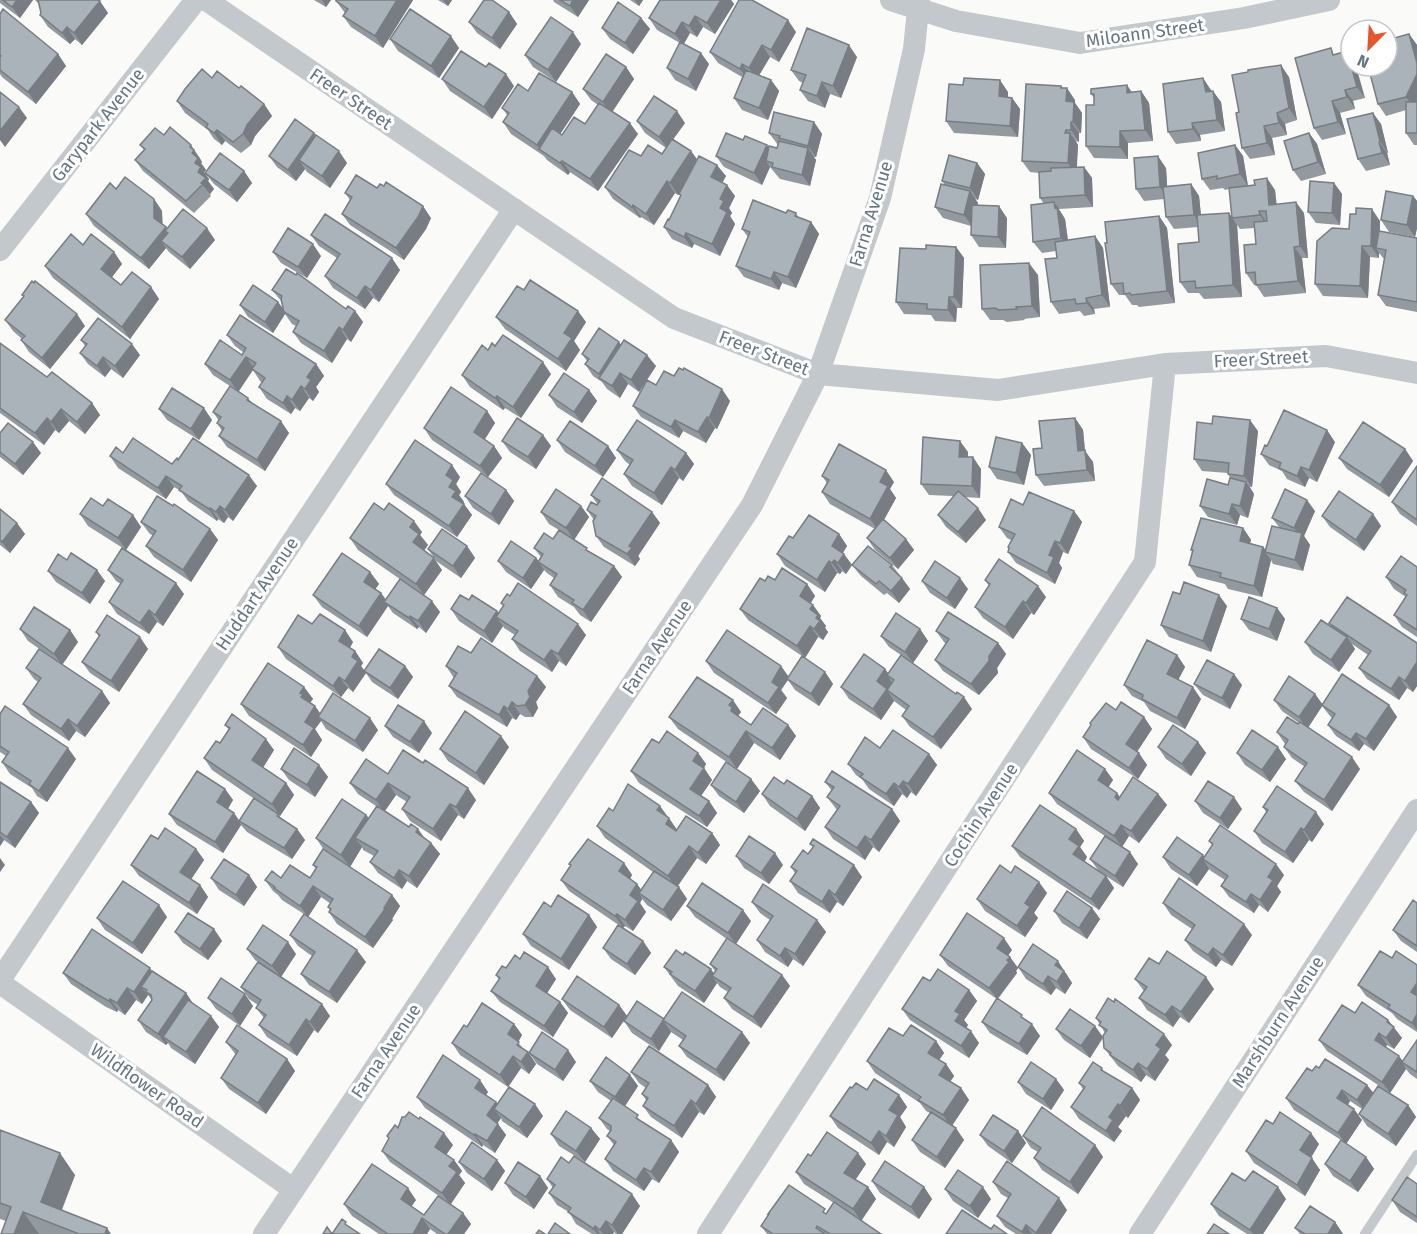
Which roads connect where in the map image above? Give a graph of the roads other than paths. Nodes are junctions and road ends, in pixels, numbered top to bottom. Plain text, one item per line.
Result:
1 (196, 0) edge
2 (206, 0) edge
3 (891, 0) edge
4 (1329, 0) edge
5 (919, 4) edge
6 (513, 209) junction
7 (0, 250) edge
8 (1165, 364) junction
9 (1417, 373) edge
10 (818, 374) junction
11 (1417, 810) edge
12 (0, 981) edge
13 (1417, 1155) edge
14 (294, 1189) junction
15 (264, 1234) edge
16 (708, 1234) edge
17 (1140, 1234) edge
18 (1365, 1234) edge

1 - 7 street, Garypark Avenue
2 - 6 street, Freer Street
3 - 5 street, Miloann Street
4 - 5 street, Miloann Street
5 - 10 street, Farna Avenue
6 - 10 street, Freer Street
6 - 12 street, Huddart Avenue
8 - 9 street, Freer Street
8 - 10 street, Freer Street
8 - 16 street, Cochin Avenue
10 - 14 street, Farna Avenue
11 - 17 street, Marshburn Avenue
12 - 14 street, Wildflower Road
13 - 18 lane
14 - 15 street, Farna Avenue

